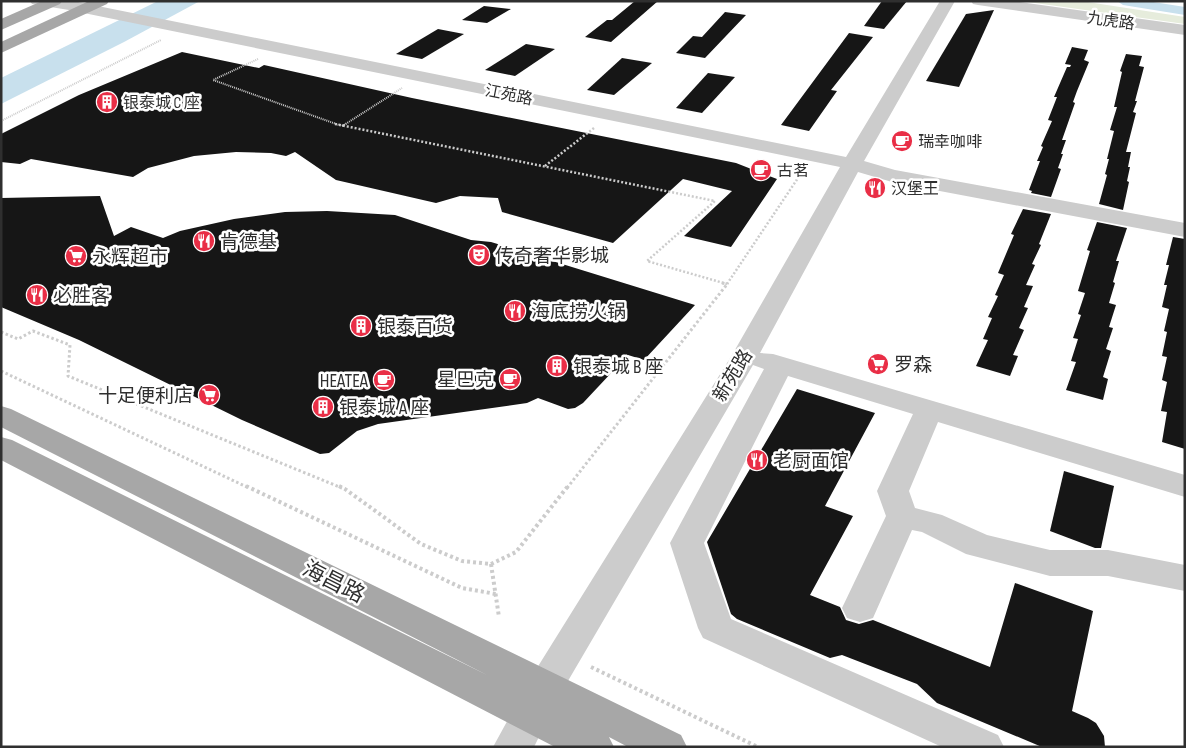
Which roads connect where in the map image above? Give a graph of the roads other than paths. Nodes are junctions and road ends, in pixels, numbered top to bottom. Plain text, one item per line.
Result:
1 (102, 1) edge
2 (948, 1) edge
3 (978, 1) edge
4 (63, 4) edge
5 (1, 25) edge
6 (1185, 30) edge
7 (1, 36) edge
8 (220, 36) junction
9 (202, 44) dead end
10 (1, 48) edge
11 (852, 164) junction
12 (1185, 230) edge
13 (745, 355) junction
14 (780, 365) junction
15 (929, 410) junction
16 (1, 415) edge
17 (1, 447) edge
18 (1185, 486) edge
19 (902, 516) junction
20 (1185, 578) edge
21 (860, 608) dead end
22 (529, 716) edge
23 (594, 747) edge
24 (667, 747) edge
25 (984, 747) edge

1 - 4 main road
2 - 11 street, 新苑路
3 - 6 street, 九虎路
4 - 5 main road
4 - 7 main road
4 - 8 street, 江苑路
4 - 10 main road
8 - 9 street
8 - 11 street, 江苑路
11 - 12 street, 江苑路
11 - 13 street, 新苑路
13 - 14 street
13 - 22 street, 新苑路
14 - 15 street
14 - 25 street
15 - 18 street
15 - 19 street
16 - 22 main road, 海昌路
17 - 22 main road, 海昌路
19 - 20 street
19 - 21 street
22 - 23 main road, 海昌路
22 - 24 main road, 海昌路

